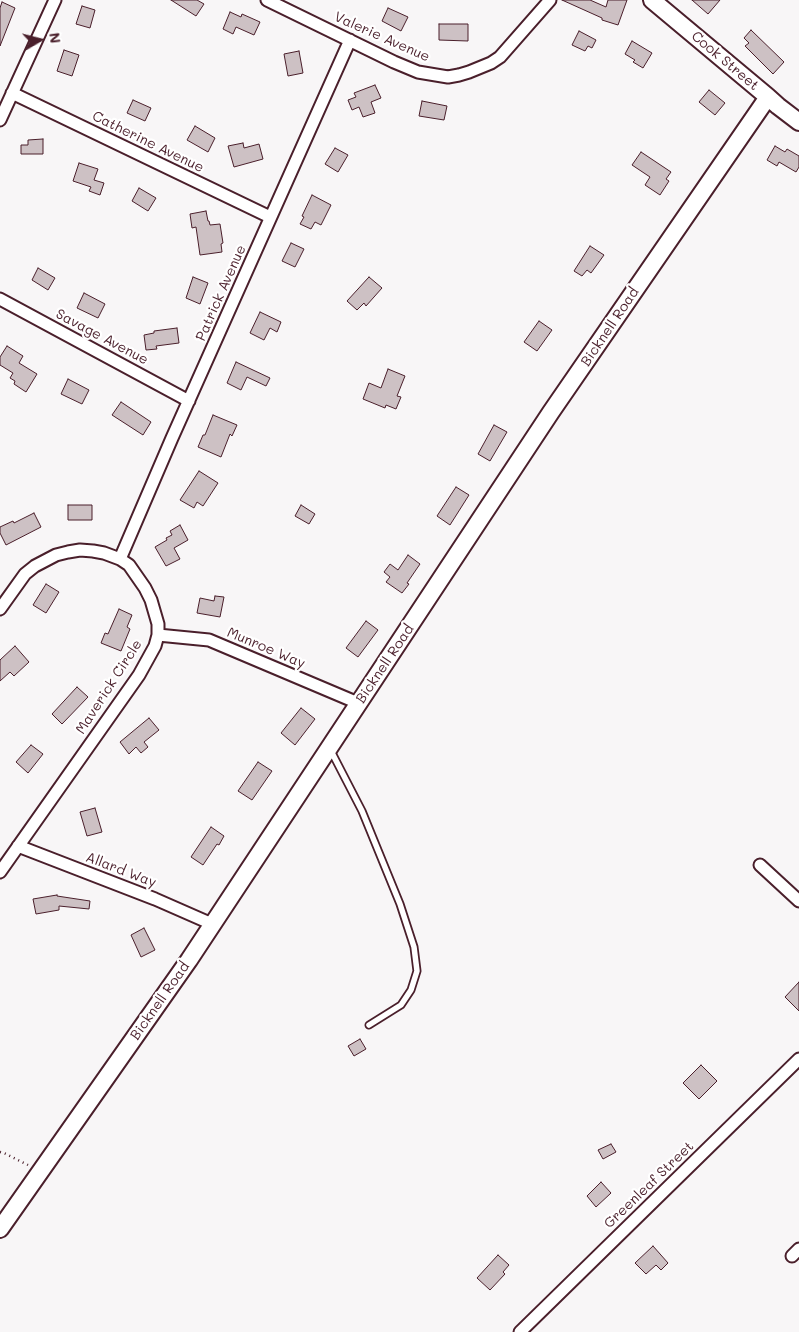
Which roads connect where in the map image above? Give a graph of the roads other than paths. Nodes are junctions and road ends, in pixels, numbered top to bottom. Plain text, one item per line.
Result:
1 (55, 0) edge
2 (267, 0) edge
3 (550, 0) edge
4 (652, 0) edge
5 (350, 40) junction
6 (12, 94) junction
7 (768, 97) junction
8 (0, 120) edge
9 (799, 122) edge
10 (270, 218) junction
11 (0, 299) edge
12 (189, 401) junction
13 (120, 559) junction
14 (0, 608) edge
15 (158, 635) junction
16 (358, 703) junction
17 (329, 747) junction
18 (18, 846) junction
19 (760, 864) dead end
20 (0, 872) edge
21 (799, 901) edge
22 (212, 924) junction
23 (369, 1025) dead end
24 (799, 1059) edge
25 (0, 1229) edge
26 (520, 1332) edge

1 - 6 street
2 - 5 street, Valerie Avenue
3 - 5 street, Valerie Avenue
4 - 7 street, Cook Street
5 - 10 street, Patrick Avenue
6 - 8 street
6 - 10 street, Catherine Avenue
7 - 9 street, Cook Street
7 - 16 street, Bicknell Road
10 - 12 street, Patrick Avenue
11 - 12 street, Savage Avenue
12 - 13 street, Patrick Avenue
13 - 14 street, Maverick Circle
13 - 15 street, Maverick Circle
15 - 16 street, Munroe Way
15 - 18 street, Maverick Circle
16 - 17 street, Bicknell Road
17 - 22 street, Bicknell Road
17 - 23 lane
18 - 20 street, Maverick Circle
18 - 22 street, Allard Way
19 - 21 street
22 - 25 street, Bicknell Road
24 - 26 street, Greenleaf Street

